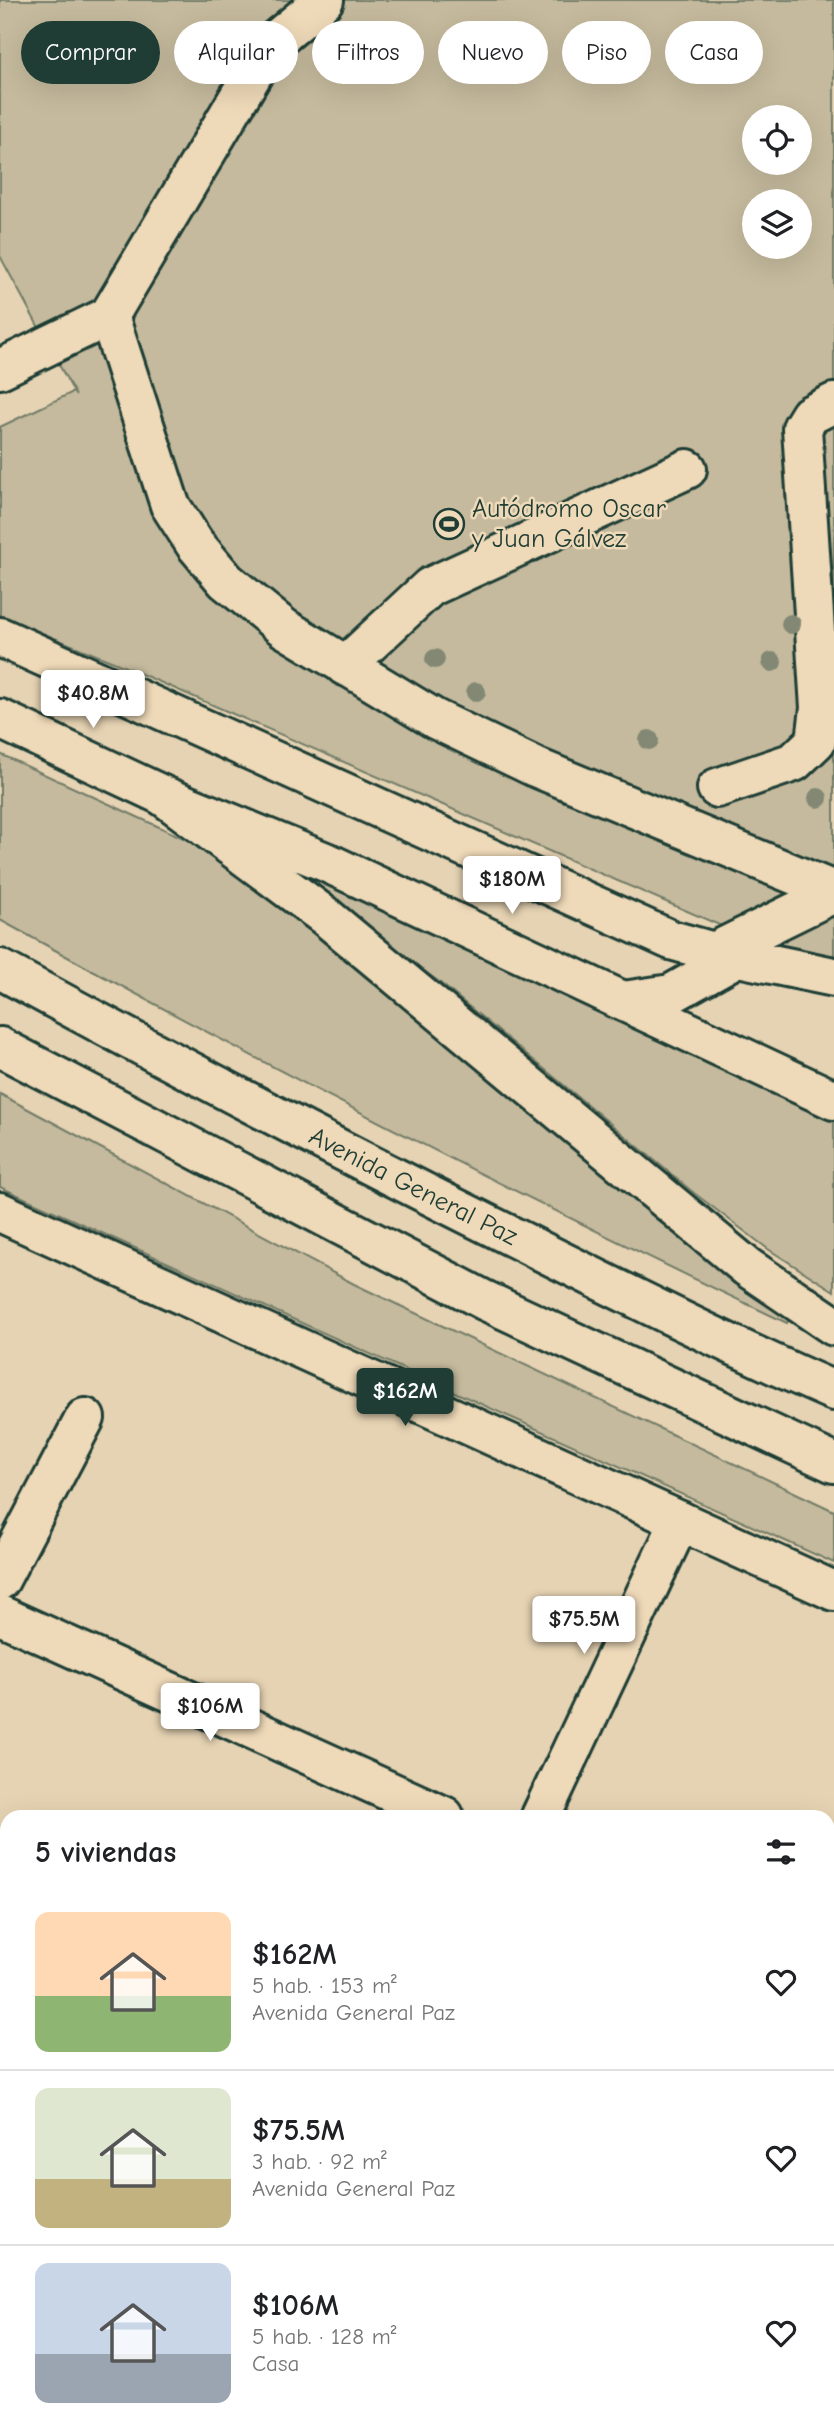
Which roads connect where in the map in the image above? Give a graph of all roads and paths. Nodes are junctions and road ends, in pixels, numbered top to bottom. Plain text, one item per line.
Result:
1 (324, 0) edge
2 (109, 316) junction
3 (0, 369) edge
4 (834, 403) edge
5 (687, 469) dead end
6 (0, 637) edge
7 (345, 666) junction
8 (0, 719) edge
9 (717, 788) dead end
10 (162, 795) junction
11 (834, 892) edge
12 (724, 955) junction
13 (0, 969) edge
14 (834, 977) edge
15 (623, 1001) junction
16 (0, 1047) edge
17 (834, 1100) edge
18 (0, 1212) edge
19 (834, 1326) edge
20 (834, 1391) edge
21 (85, 1418) dead end
22 (834, 1463) edge
23 (680, 1521) junction
24 (0, 1580) edge
25 (834, 1591) edge
26 (0, 1615) edge
27 (431, 1810) edge
28 (544, 1810) edge

1 - 2 main road
2 - 3 main road
2 - 7 main road
4 - 9 main road
5 - 7 main road
6 - 12 main road
7 - 11 main road
8 - 10 main road
10 - 15 main road
10 - 19 main road
11 - 12 main road
12 - 14 main road
12 - 15 main road
13 - 20 main road, Avenida General Paz
15 - 17 main road
16 - 22 main road
18 - 23 main road
21 - 24 main road
23 - 25 main road
23 - 28 main road
26 - 27 main road

